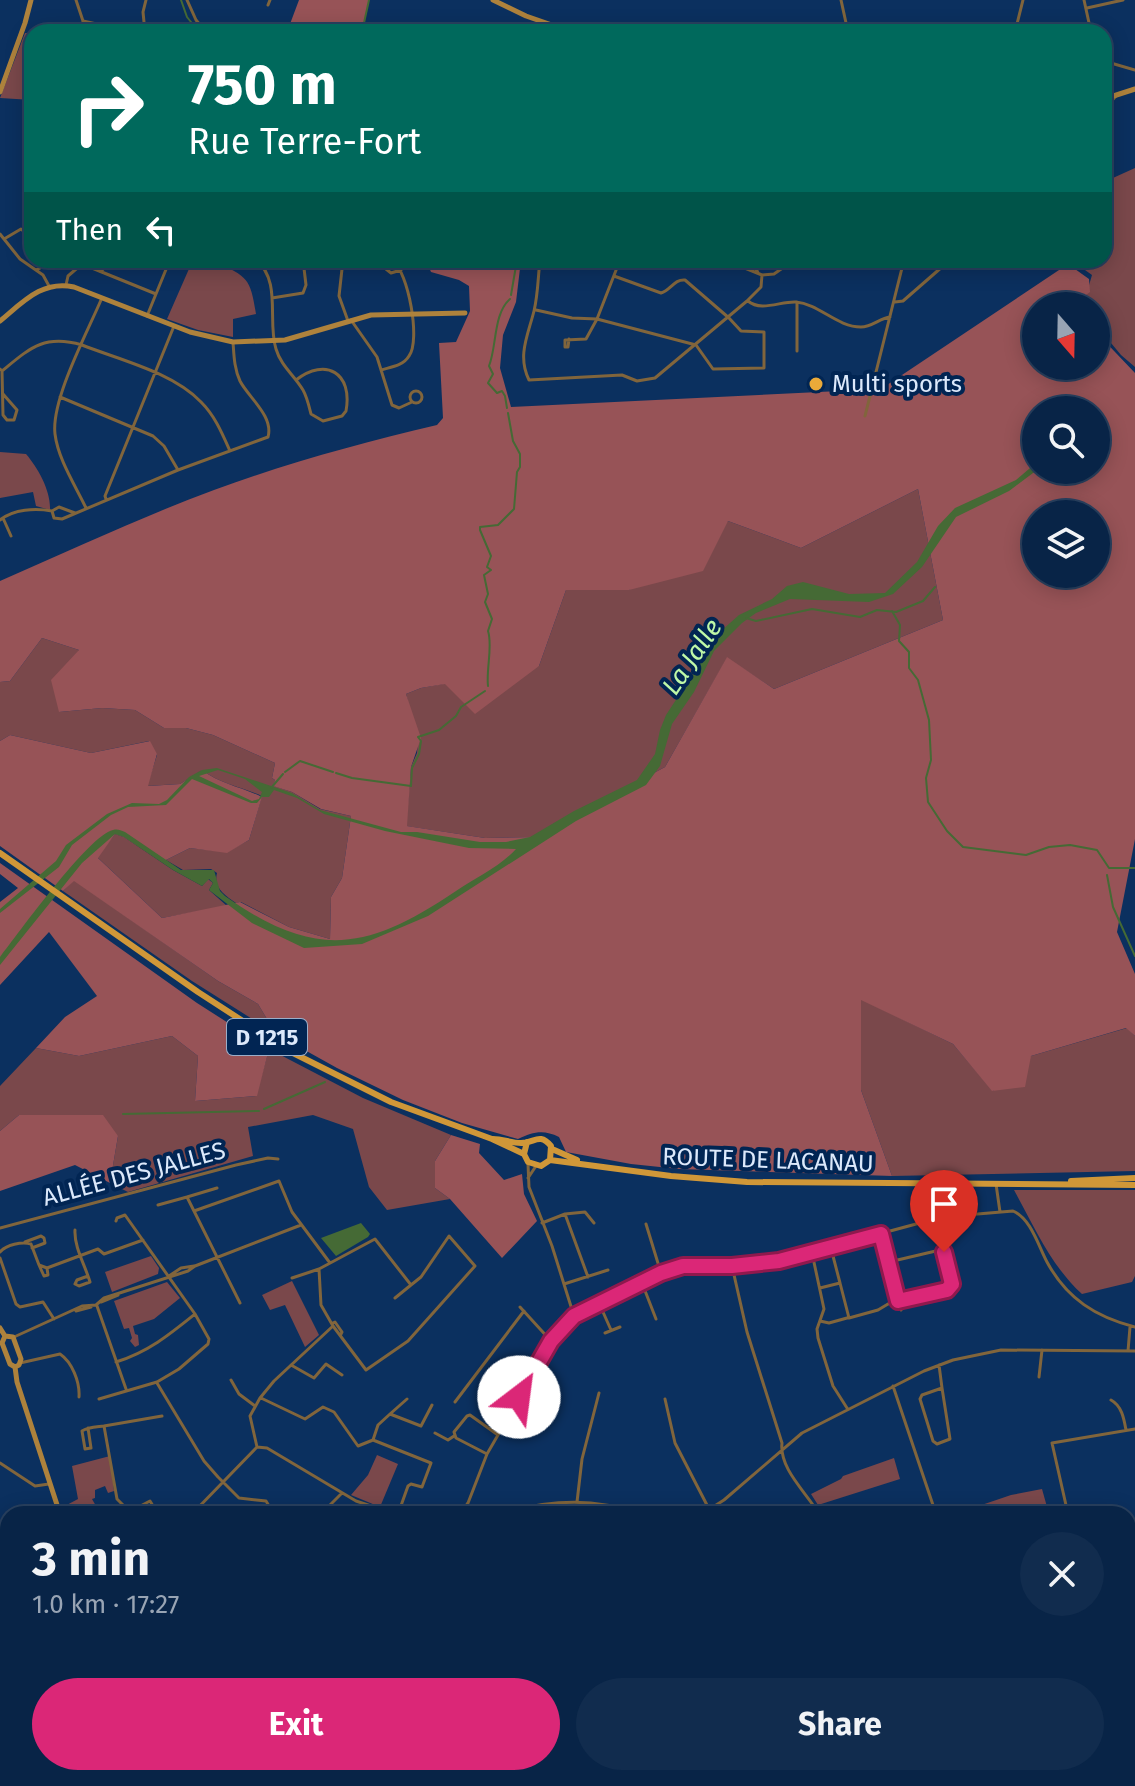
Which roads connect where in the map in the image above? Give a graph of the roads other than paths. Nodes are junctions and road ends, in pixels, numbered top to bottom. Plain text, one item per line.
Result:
1 (31, 0) edge
2 (76, 0) edge
3 (146, 0) edge
4 (187, 0) edge
5 (493, 0) edge
6 (841, 0) edge
7 (1023, 0) edge
8 (1084, 0) edge
9 (1123, 0) edge
10 (1087, 8) junction
11 (83, 21) junction
12 (25, 24) edge
13 (83, 24) edge
14 (97, 24) edge
15 (144, 24) edge
16 (199, 24) edge
17 (549, 24) edge
18 (846, 24) edge
19 (1017, 24) edge
20 (1090, 24) edge
21 (24, 25) edge
22 (1112, 63) edge
23 (1135, 70) edge
24 (3, 73) edge
25 (1135, 89) edge
26 (0, 92) edge
27 (1117, 95) junction
28 (1112, 97) edge
29 (1112, 100) edge
30 (24, 232) edge
31 (2, 236) edge
32 (24, 262) edge
33 (31, 268) edge
34 (39, 268) edge
35 (77, 268) edge
36 (93, 268) edge
37 (103, 268) edge
38 (167, 268) edge
39 (262, 268) edge
40 (304, 268) edge
41 (342, 268) edge
42 (539, 268) edge
43 (617, 268) edge
44 (745, 268) edge
45 (757, 268) edge
46 (783, 268) edge
47 (902, 268) edge
48 (941, 268) edge
49 (401, 270) dead end
50 (35, 271) junction
51 (102, 271) junction
52 (760, 274) junction
53 (614, 276) junction
54 (66, 285) junction
55 (49, 286) junction
56 (156, 294) junction
57 (272, 298) junction
58 (101, 299) junction
59 (747, 301) junction
60 (797, 302) junction
61 (895, 302) junction
62 (535, 309) junction
63 (412, 313) junction
64 (465, 313) dead end
65 (147, 316) junction
66 (890, 317) junction
67 (729, 318) junction
68 (597, 319) junction
69 (349, 320) junction
70 (0, 321) edge
71 (174, 326) junction
72 (569, 339) dead end
73 (275, 341) junction
74 (233, 342) junction
75 (82, 345) junction
76 (696, 345) junction
77 (797, 351) dead end
78 (1, 370) edge
79 (381, 370) junction
80 (154, 374) junction
81 (296, 380) junction
82 (3, 394) junction
83 (60, 397) junction
84 (412, 402) dead end
85 (865, 416) dead end
86 (133, 426) junction
87 (230, 451) junction
88 (178, 470) junction
89 (106, 499) junction
90 (86, 508) junction
91 (52, 511) junction
92 (75, 513) junction
93 (2, 519) edge
94 (11, 536) dead end
95 (0, 853) edge
96 (492, 1139) junction
97 (527, 1142) junction
98 (552, 1149) junction
99 (524, 1154) junction
100 (278, 1159) dead end
101 (550, 1160) junction
102 (528, 1162) junction
103 (588, 1164) junction
104 (536, 1166) junction
105 (528, 1178) junction
106 (1135, 1178) edge
107 (996, 1183) junction
108 (1043, 1183) junction
109 (1135, 1185) edge
110 (217, 1188) dead end
111 (187, 1197) junction
112 (158, 1205) dead end
113 (194, 1211) junction
114 (1000, 1212) junction
115 (565, 1214) junction
116 (116, 1221) dead end
117 (542, 1223) junction
118 (594, 1223) dead end
119 (646, 1224) dead end
120 (301, 1225) junction
121 (0, 1228) edge
122 (75, 1230) dead end
123 (881, 1234) junction
124 (143, 1240) junction
125 (25, 1242) junction
126 (32, 1248) junction
127 (0, 1252) edge
128 (812, 1253) junction
129 (80, 1256) junction
130 (833, 1256) dead end
131 (218, 1257) junction
132 (0, 1258) edge
133 (333, 1262) junction
134 (889, 1262) junction
135 (39, 1265) junction
136 (732, 1266) junction
137 (47, 1268) junction
138 (319, 1269) junction
139 (608, 1270) dead end
140 (661, 1273) junction
141 (88, 1276) dead end
142 (169, 1276) junction
143 (588, 1277) junction
144 (292, 1278) dead end
145 (642, 1283) junction
146 (840, 1283) junction
147 (564, 1284) junction
148 (411, 1285) junction
149 (820, 1288) junction
150 (395, 1298) dead end
151 (898, 1301) junction
152 (240, 1303) dead end
153 (599, 1303) junction
154 (96, 1304) junction
155 (901, 1310) dead end
156 (195, 1314) junction
157 (574, 1316) junction
158 (849, 1318) junction
159 (54, 1319) junction
160 (656, 1319) dead end
161 (820, 1321) junction
162 (333, 1324) junction
163 (620, 1327) dead end
164 (1133, 1327) edge
165 (0, 1328) edge
166 (611, 1330) junction
167 (605, 1333) dead end
168 (13, 1337) junction
169 (2, 1341) edge
170 (551, 1341) junction
171 (1042, 1350) junction
172 (1128, 1351) junction
173 (1135, 1351) edge
174 (116, 1362) junction
175 (18, 1365) junction
176 (291, 1365) junction
177 (939, 1365) junction
178 (342, 1375) dead end
179 (1039, 1377) dead end
180 (231, 1380) dead end
181 (157, 1382) junction
182 (893, 1386) junction
183 (942, 1388) junction
184 (126, 1389) junction
185 (599, 1393) dead end
186 (79, 1397) dead end
187 (260, 1398) junction
188 (99, 1399) dead end
189 (407, 1399) dead end
190 (665, 1399) dead end
191 (1111, 1400) dead end
192 (455, 1402) dead end
193 (432, 1405) dead end
194 (255, 1406) junction
195 (847, 1409) junction
196 (390, 1414) junction
197 (162, 1416) dead end
198 (104, 1426) junction
199 (88, 1428) junction
200 (1135, 1429) edge
201 (1126, 1430) junction
202 (435, 1433) dead end
203 (498, 1435) junction
204 (454, 1436) junction
205 (373, 1440) junction
206 (257, 1447) junction
207 (781, 1450) junction
208 (487, 1454) junction
209 (0, 1463) edge
210 (223, 1482) junction
211 (50, 1483) junction
212 (342, 1493) junction
213 (577, 1502) junction
214 (123, 1505) joint
215 (57, 1506) edge
216 (127, 1506) edge
217 (200, 1506) edge
218 (269, 1506) edge
219 (329, 1506) edge
220 (366, 1506) edge
221 (399, 1506) edge
222 (466, 1506) edge
223 (534, 1506) edge
224 (605, 1506) edge
225 (708, 1506) edge
226 (715, 1506) edge
227 (813, 1506) edge
228 (933, 1506) edge
229 (1066, 1506) edge

1 - 12 street
2 - 11 street
3 - 15 street
4 - 16 street
5 - 17 street
6 - 18 street
7 - 19 street
8 - 10 street
9 - 10 street
10 - 20 street
11 - 13 street
11 - 14 street
21 - 24 street
22 - 23 street
24 - 26 street
25 - 27 street
27 - 28 street
27 - 29 street
30 - 31 street
31 - 32 street
33 - 50 street
34 - 50 street
35 - 54 street
36 - 51 street
37 - 51 street
38 - 56 street
39 - 57 street
40 - 57 street
41 - 69 street
42 - 62 street
43 - 53 street
44 - 52 street
45 - 52 street
46 - 52 street
47 - 61 street
48 - 61 street
49 - 63 street
50 - 55 street
51 - 56 street
52 - 59 street
53 - 67 street
53 - 68 street
54 - 55 street
54 - 58 street
55 - 70 street
56 - 65 street
57 - 73 street
58 - 65 street
58 - 75 street
59 - 60 street
59 - 67 street
60 - 66 street
60 - 77 street
61 - 66 street
62 - 68 street
62 - 76 street
63 - 64 street
63 - 69 street
63 - 79 street
65 - 71 street
66 - 85 street
67 - 76 street
67 - 76 street
68 - 72 street
68 - 76 street
69 - 73 street
69 - 79 street
71 - 74 street
71 - 80 street
73 - 74 street
73 - 81 street
74 - 87 street
75 - 78 street
75 - 80 street
75 - 83 street
78 - 82 street
79 - 84 street
80 - 86 street
80 - 87 street
81 - 81 street
82 - 82 street
83 - 86 street
83 - 90 street
86 - 88 street
86 - 89 street
87 - 88 street
88 - 89 street
89 - 90 street
90 - 92 street
91 - 92 street
91 - 92 street
91 - 93 street
93 - 94 street
95 - 96 main road, D 1215
96 - 97 main road, D 1215
96 - 99 main road, D 1215
97 - 98 main road
97 - 99 main road
98 - 101 main road
98 - 103 main road
99 - 102 main road
100 - 121 street, ALLÉE DES JALLES
101 - 103 main road
101 - 104 main road
102 - 104 main road
102 - 105 street
103 - 107 main road, ROUTE DE LACANAU
104 - 105 street
105 - 117 street
106 - 108 main road, ROUTE DE LACANAU
107 - 108 main road, ROUTE DE LACANAU
107 - 114 street
108 - 109 main road, ROUTE DE LACANAU
110 - 111 street
111 - 112 street
111 - 113 street
113 - 120 street
113 - 131 street
114 - 123 street
114 - 164 street
115 - 117 street
115 - 118 street
115 - 143 street
116 - 124 street
117 - 147 street
119 - 140 street
120 - 131 street
120 - 133 street
122 - 129 street
123 - 128 street
123 - 134 street
124 - 129 street
124 - 142 street
125 - 126 street
125 - 126 street
125 - 127 street
126 - 135 street
128 - 136 street
128 - 149 street
129 - 137 street
129 - 141 street
130 - 146 street
131 - 142 street
131 - 152 street
132 - 159 street
133 - 138 street
133 - 148 street
134 - 151 street
134 - 151 street
135 - 137 street
135 - 137 street
136 - 140 street
136 - 207 street
138 - 144 street
138 - 162 street
139 - 143 street
140 - 145 street
142 - 154 street
142 - 156 street
143 - 147 street
145 - 153 street
145 - 160 street
146 - 149 street
146 - 158 street
147 - 157 street
148 - 150 street
148 - 162 street
149 - 161 street
151 - 155 street
151 - 158 street
153 - 157 street
153 - 166 street
154 - 159 street
154 - 174 street
156 - 174 street
156 - 181 street
157 - 170 street
158 - 161 street
159 - 168 street
161 - 195 street
162 - 176 street
163 - 166 street
164 - 172 street
165 - 169 street
166 - 167 street
168 - 169 street
168 - 175 street
169 - 175 street
170 - 192 street
170 - 203 street
171 - 172 street
171 - 177 street
171 - 179 street
172 - 173 street
174 - 184 street
175 - 186 street
175 - 211 street
176 - 178 street
176 - 187 street
177 - 182 street
177 - 183 street
180 - 194 street
181 - 184 street
181 - 210 street
182 - 195 street
182 - 228 street
183 - 183 street
184 - 188 street
185 - 213 street
187 - 194 street
187 - 205 street
189 - 196 street
190 - 225 street
191 - 201 street
193 - 196 street
194 - 206 street
195 - 207 street
196 - 205 street
197 - 198 street
198 - 199 street
198 - 214 street
199 - 199 street
200 - 201 street
201 - 229 street
202 - 204 street
203 - 204 street
203 - 208 street
204 - 208 street
205 - 221 street
206 - 210 street
206 - 212 street
207 - 226 street
207 - 227 street
208 - 222 street
209 - 211 street
210 - 217 street
210 - 218 street
211 - 215 street
212 - 219 street
212 - 220 street
213 - 223 street
213 - 224 street
214 - 216 street

